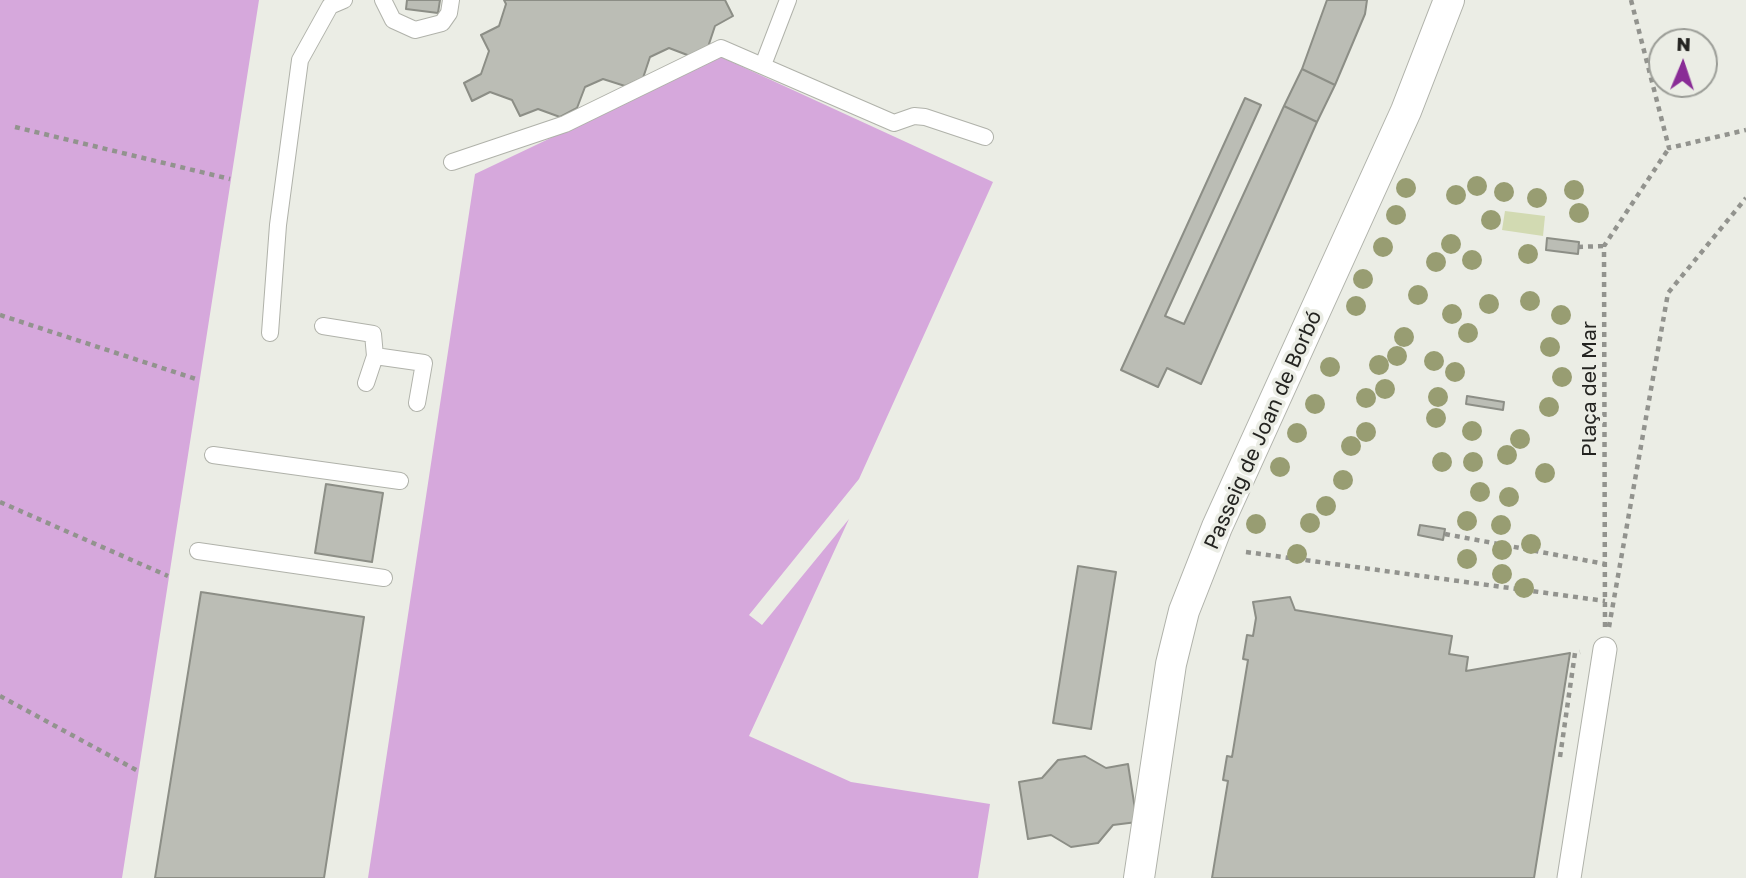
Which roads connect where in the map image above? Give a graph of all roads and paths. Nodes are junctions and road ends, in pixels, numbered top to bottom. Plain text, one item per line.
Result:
1 (344, 0) edge
2 (383, 0) edge
3 (452, 0) edge
4 (788, 0) edge
5 (1450, 0) edge
6 (1630, 0) edge
7 (763, 65) junction
8 (15, 127) dead end
9 (1746, 130) edge
10 (985, 137) dead end
11 (1669, 148) junction
12 (452, 162) dead end
13 (230, 179) dead end
14 (1746, 198) edge
15 (1604, 246) junction
16 (1578, 247) dead end
17 (0, 315) edge
18 (323, 326) dead end
19 (270, 333) dead end
20 (375, 356) junction
21 (199, 380) dead end
22 (366, 383) dead end
23 (418, 403) dead end
24 (213, 455) dead end
25 (400, 481) dead end
26 (0, 502) edge
27 (1445, 534) dead end
28 (198, 551) dead end
29 (1246, 552) dead end
30 (1605, 564) junction
31 (168, 576) dead end
32 (384, 578) dead end
33 (1605, 601) junction
34 (1605, 649) junction
35 (0, 696) edge
36 (138, 771) dead end
37 (1139, 878) edge
38 (1569, 878) edge

1 - 19 lane
2 - 3 lane
4 - 7 lane
5 - 37 street, Passeig de Joan de Borbó
6 - 11 path
7 - 10 lane
7 - 12 lane
8 - 13 path
9 - 11 path
11 - 15 path
14 - 34 path
15 - 16 path
15 - 30 path, Plaça del Mar
17 - 21 path
18 - 20 lane
20 - 22 lane
20 - 23 lane
24 - 25 lane
26 - 31 path
27 - 30 path
28 - 32 lane
29 - 33 path
30 - 33 path, Plaça del Mar
33 - 34 path, Plaça del Mar
34 - 38 street
35 - 36 path

